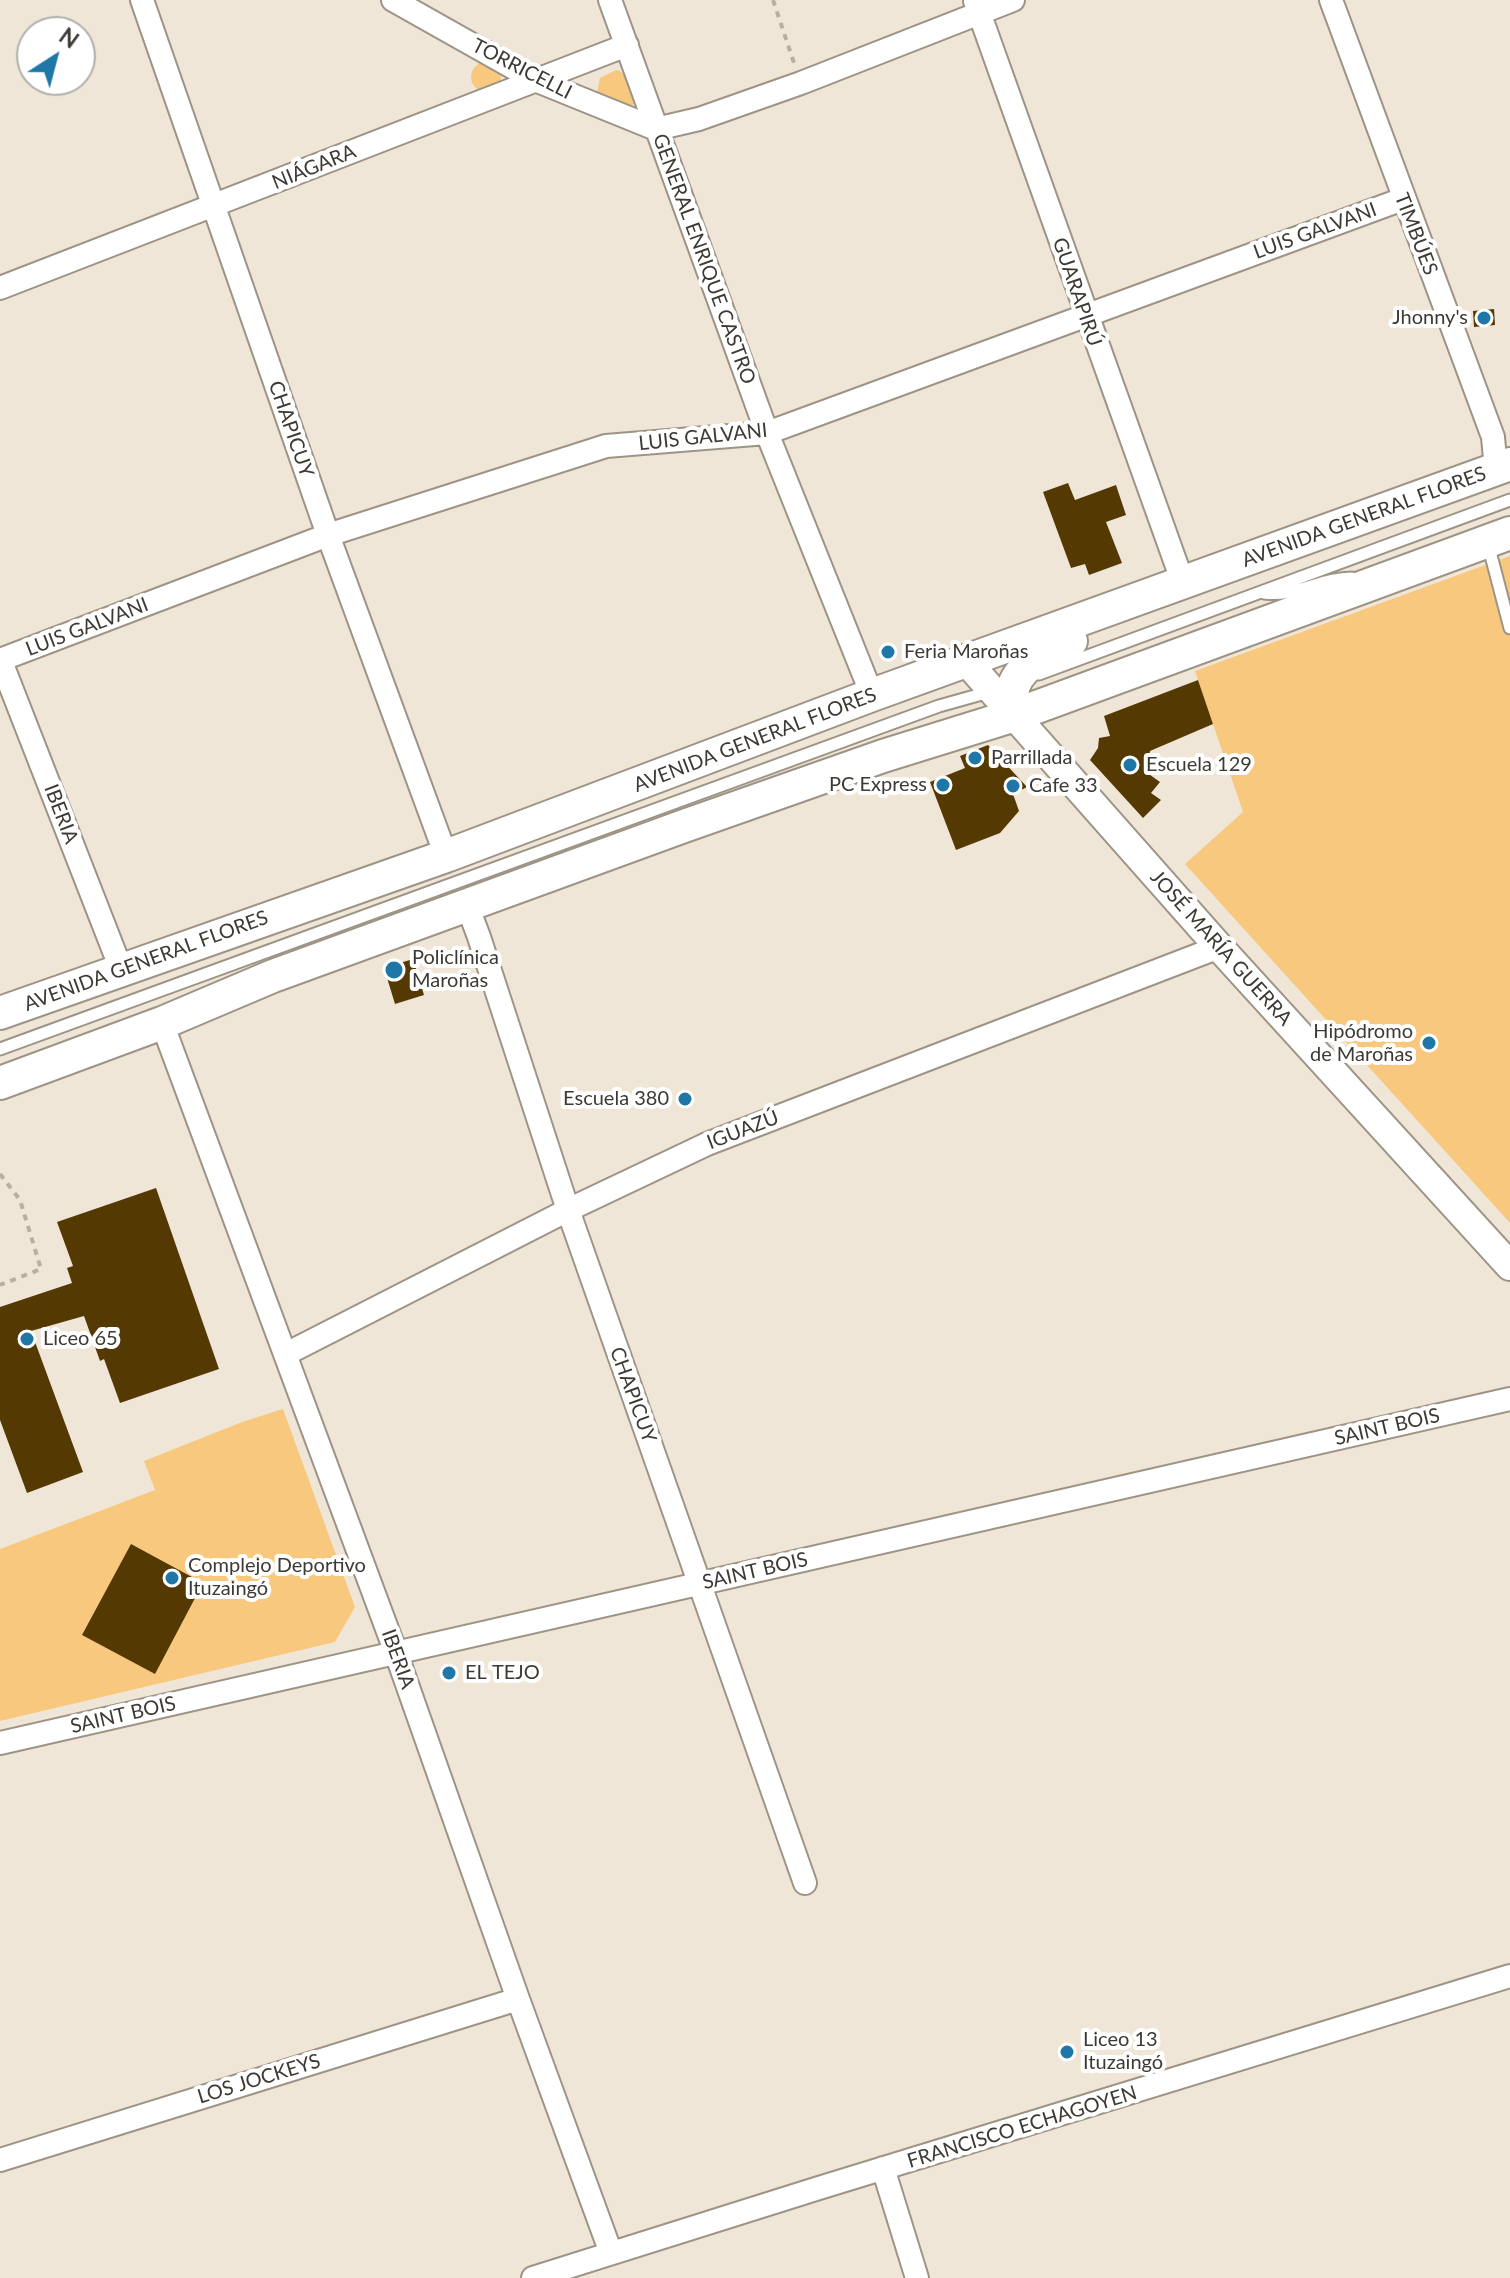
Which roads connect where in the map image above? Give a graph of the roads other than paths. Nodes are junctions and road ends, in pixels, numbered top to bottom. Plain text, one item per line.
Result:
1 (142, 0) edge
2 (393, 0) edge
3 (610, 0) edge
4 (1013, 0) edge
5 (1331, 0) edge
6 (977, 6) edge
7 (627, 45) junction
8 (535, 80) junction
9 (656, 129) junction
10 (1403, 199) junction
11 (213, 207) junction
12 (0, 288) edge
13 (1085, 315) junction
14 (767, 433) junction
15 (1503, 467) edge
16 (1510, 500) edge
17 (1510, 513) edge
18 (328, 535) junction
19 (1499, 537) edge
20 (1382, 580) junction
21 (1183, 583) junction
22 (1260, 592) junction
23 (1510, 628) edge
24 (0, 660) edge
25 (967, 662) junction
26 (1004, 687) junction
27 (872, 695) junction
28 (1015, 715) junction
29 (446, 856) junction
30 (467, 905) junction
31 (1219, 947) junction
32 (121, 969) junction
33 (0, 1013) edge
34 (162, 1023) junction
35 (0, 1049) edge
36 (0, 1083) edge
37 (568, 1210) junction
38 (1510, 1266) edge
39 (286, 1354) junction
40 (1510, 1399) edge
41 (700, 1583) junction
42 (396, 1653) junction
43 (0, 1743) edge
44 (805, 1883) dead end
45 (1510, 1976) edge
46 (518, 1999) junction
47 (0, 2160) edge
48 (883, 2168) junction
49 (611, 2253) junction
50 (533, 2278) edge
51 (917, 2278) edge

1 - 11 street, CHAPICUY
2 - 8 street, TORRICELLI
3 - 7 street, GENERAL ENRIQUE CASTRO
4 - 6 street
5 - 10 street, TIMBÚES
6 - 9 street
6 - 13 street, GUARAPIRÚ
7 - 8 street, NIÁGARA
7 - 9 street, GENERAL ENRIQUE CASTRO
8 - 9 street, TORRICELLI
8 - 11 street, NIÁGARA
9 - 14 street, GENERAL ENRIQUE CASTRO
10 - 13 street, LUIS GALVANI
10 - 15 street, TIMBÚES
11 - 12 street, NIÁGARA
11 - 18 street, CHAPICUY
13 - 14 street, LUIS GALVANI
13 - 21 street, GUARAPIRÚ
14 - 18 street, LUIS GALVANI
14 - 27 street, GENERAL ENRIQUE CASTRO
15 - 21 main road, AVENIDA GENERAL FLORES
16 - 22 lane, AVENIDA GENERAL FLORES
17 - 20 main road
18 - 24 street, LUIS GALVANI
18 - 29 street, CHAPICUY
19 - 20 main road, AVENIDA GENERAL FLORES
19 - 23 lane
20 - 22 lane, AVENIDA GENERAL FLORES
20 - 28 main road, AVENIDA GENERAL FLORES
21 - 25 main road, AVENIDA GENERAL FLORES
21 - 26 main road
22 - 26 lane, AVENIDA GENERAL FLORES
24 - 32 street, IBERIA
25 - 26 street
25 - 27 main road, AVENIDA GENERAL FLORES
26 - 28 main road
26 - 35 lane, AVENIDA GENERAL FLORES
27 - 29 main road, AVENIDA GENERAL FLORES
28 - 30 main road, AVENIDA GENERAL FLORES
28 - 31 street, JOSÉ MARÍA GUERRA
29 - 32 main road, AVENIDA GENERAL FLORES
30 - 34 main road, AVENIDA GENERAL FLORES
30 - 37 street, CHAPICUY
31 - 37 street, IGUAZÚ
31 - 38 street, JOSÉ MARÍA GUERRA
32 - 33 main road, AVENIDA GENERAL FLORES
34 - 36 main road, AVENIDA GENERAL FLORES
34 - 39 street, IBERIA
37 - 39 street, IGUAZÚ
37 - 41 street, CHAPICUY
39 - 42 street, IBERIA
40 - 41 street, SAINT BOIS
41 - 42 street, SAINT BOIS
41 - 44 street, CHAPICUY
42 - 43 street, SAINT BOIS
42 - 46 street, IBERIA
45 - 48 street, FRANCISCO ECHAGOYEN
46 - 47 street, LOS JOCKEYS
46 - 49 street, IBERIA
48 - 49 street, FRANCISCO ECHAGOYEN
48 - 51 street
49 - 50 street, FRANCISCO ECHAGOYEN

